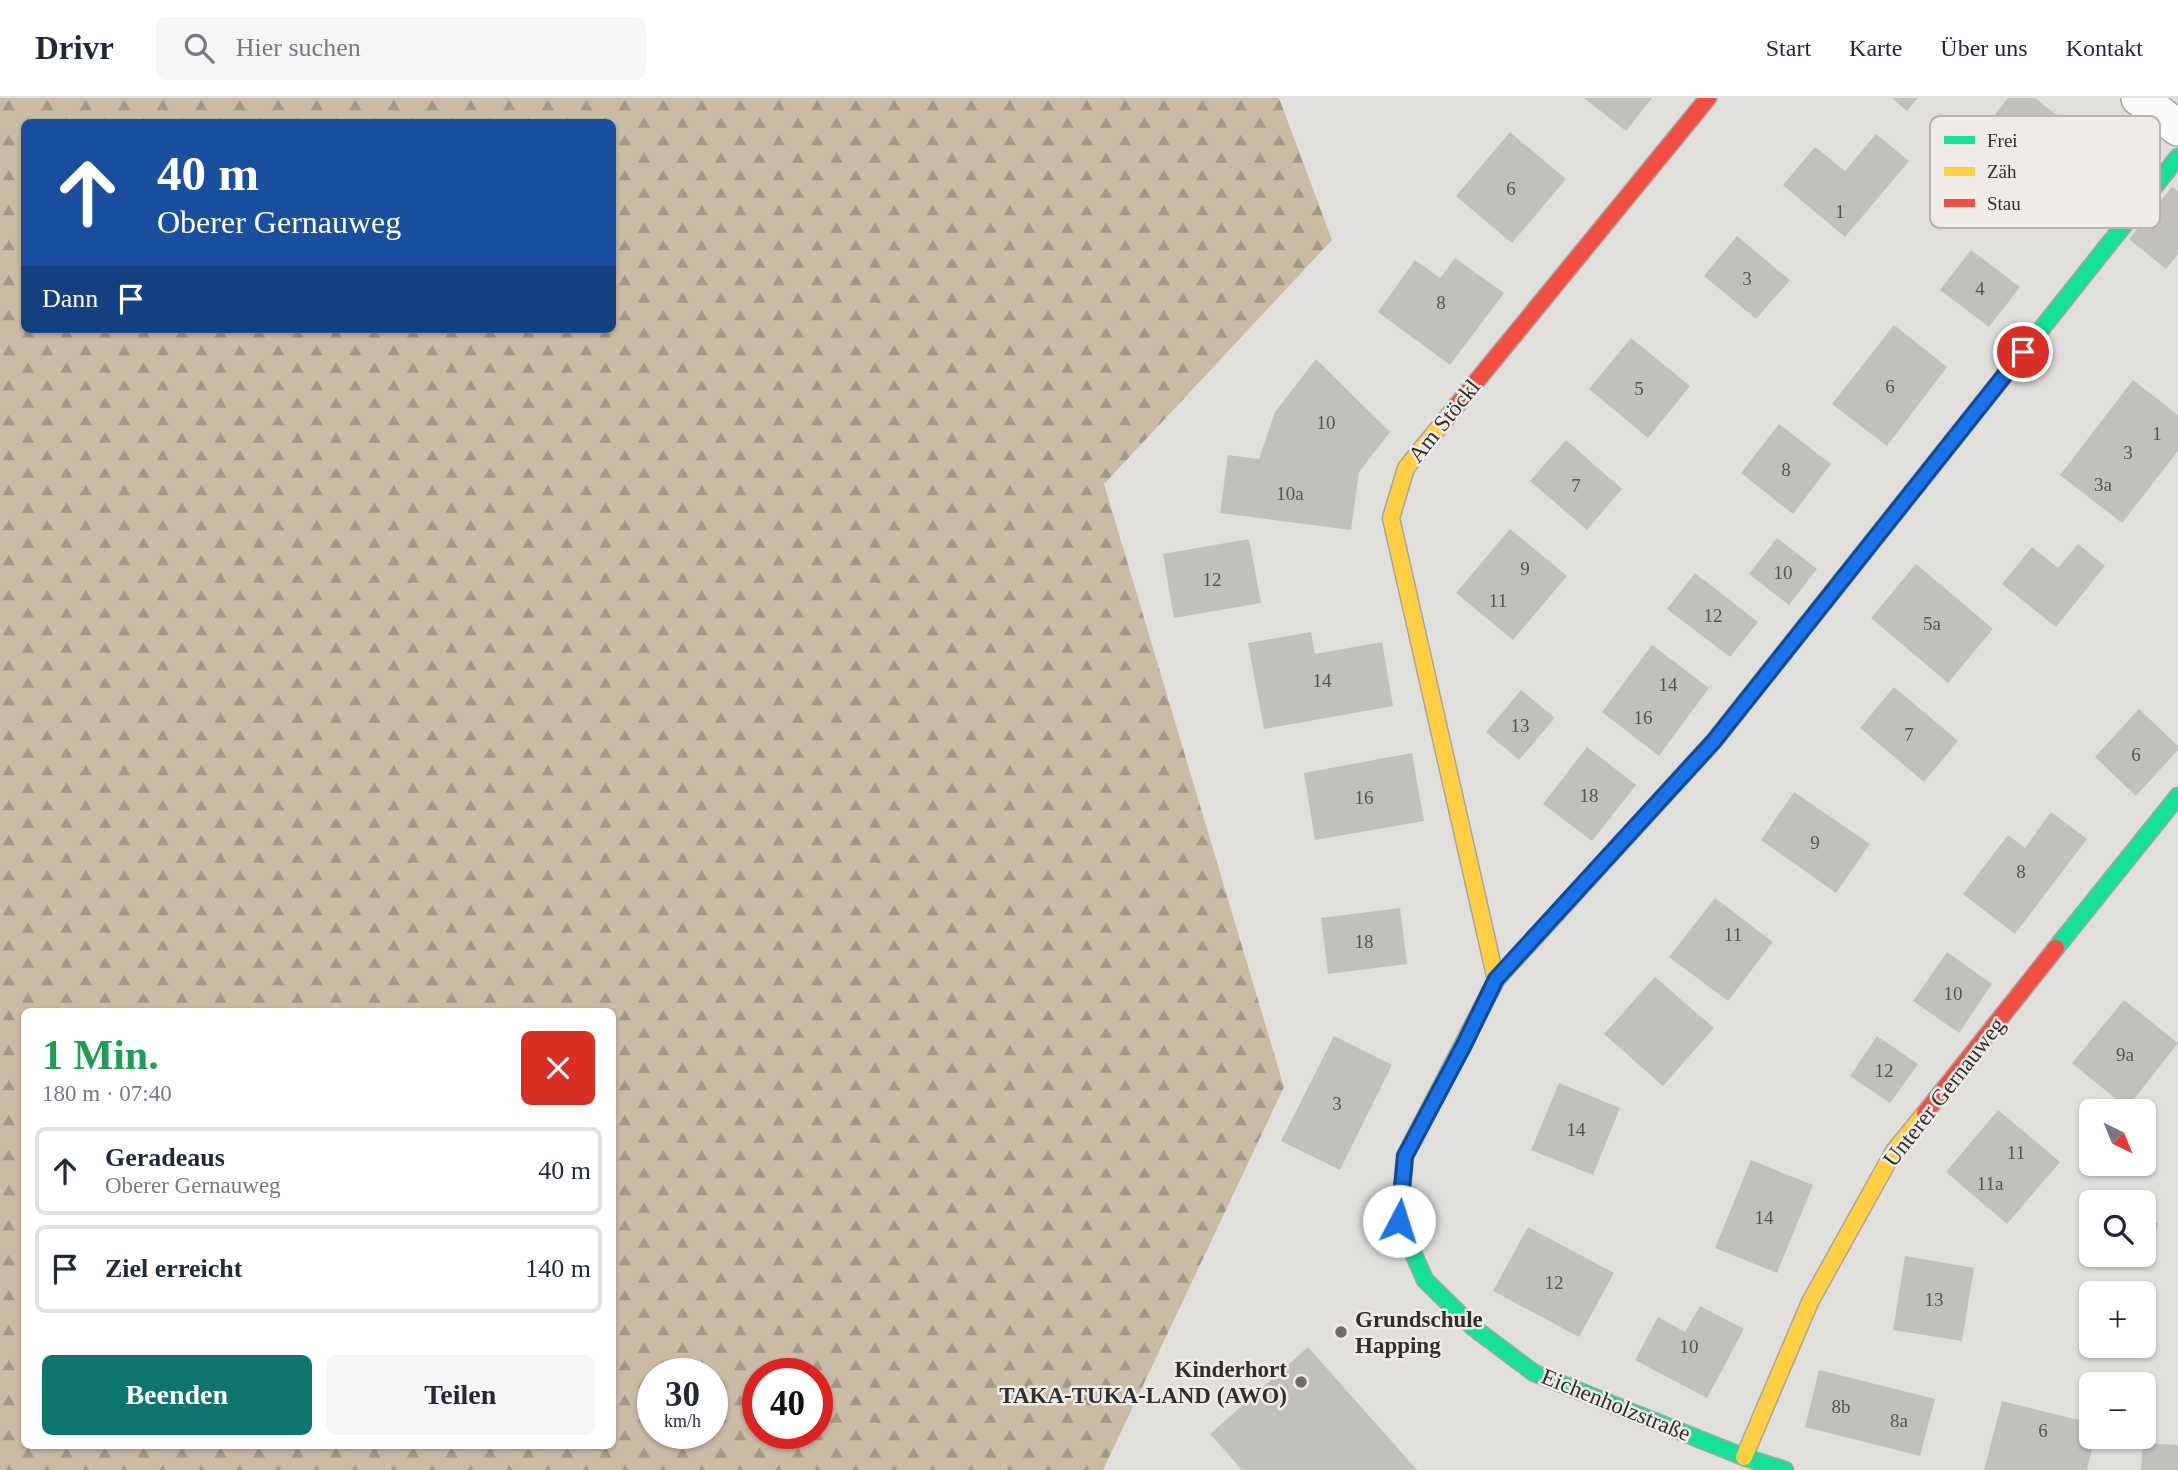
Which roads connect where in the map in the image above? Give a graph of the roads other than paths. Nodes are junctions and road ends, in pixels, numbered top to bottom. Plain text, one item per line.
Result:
1 (1708, 98) edge
2 (2138, 98) edge
3 (2178, 128) edge
4 (2178, 157) edge
5 (2160, 180) edge
6 (2122, 228) edge
7 (2178, 796) edge
8 (1496, 979) junction
9 (1744, 1457) junction
10 (1785, 1470) edge

1 - 8 street, Am Stöckl
2 - 3 street
4 - 5 street, Eichenholzstraße
6 - 8 street, Eichenholzstraße
7 - 9 street, Unterer Gernauweg
8 - 9 street, Eichenholzstraße
9 - 10 street, Eichenholzstraße

